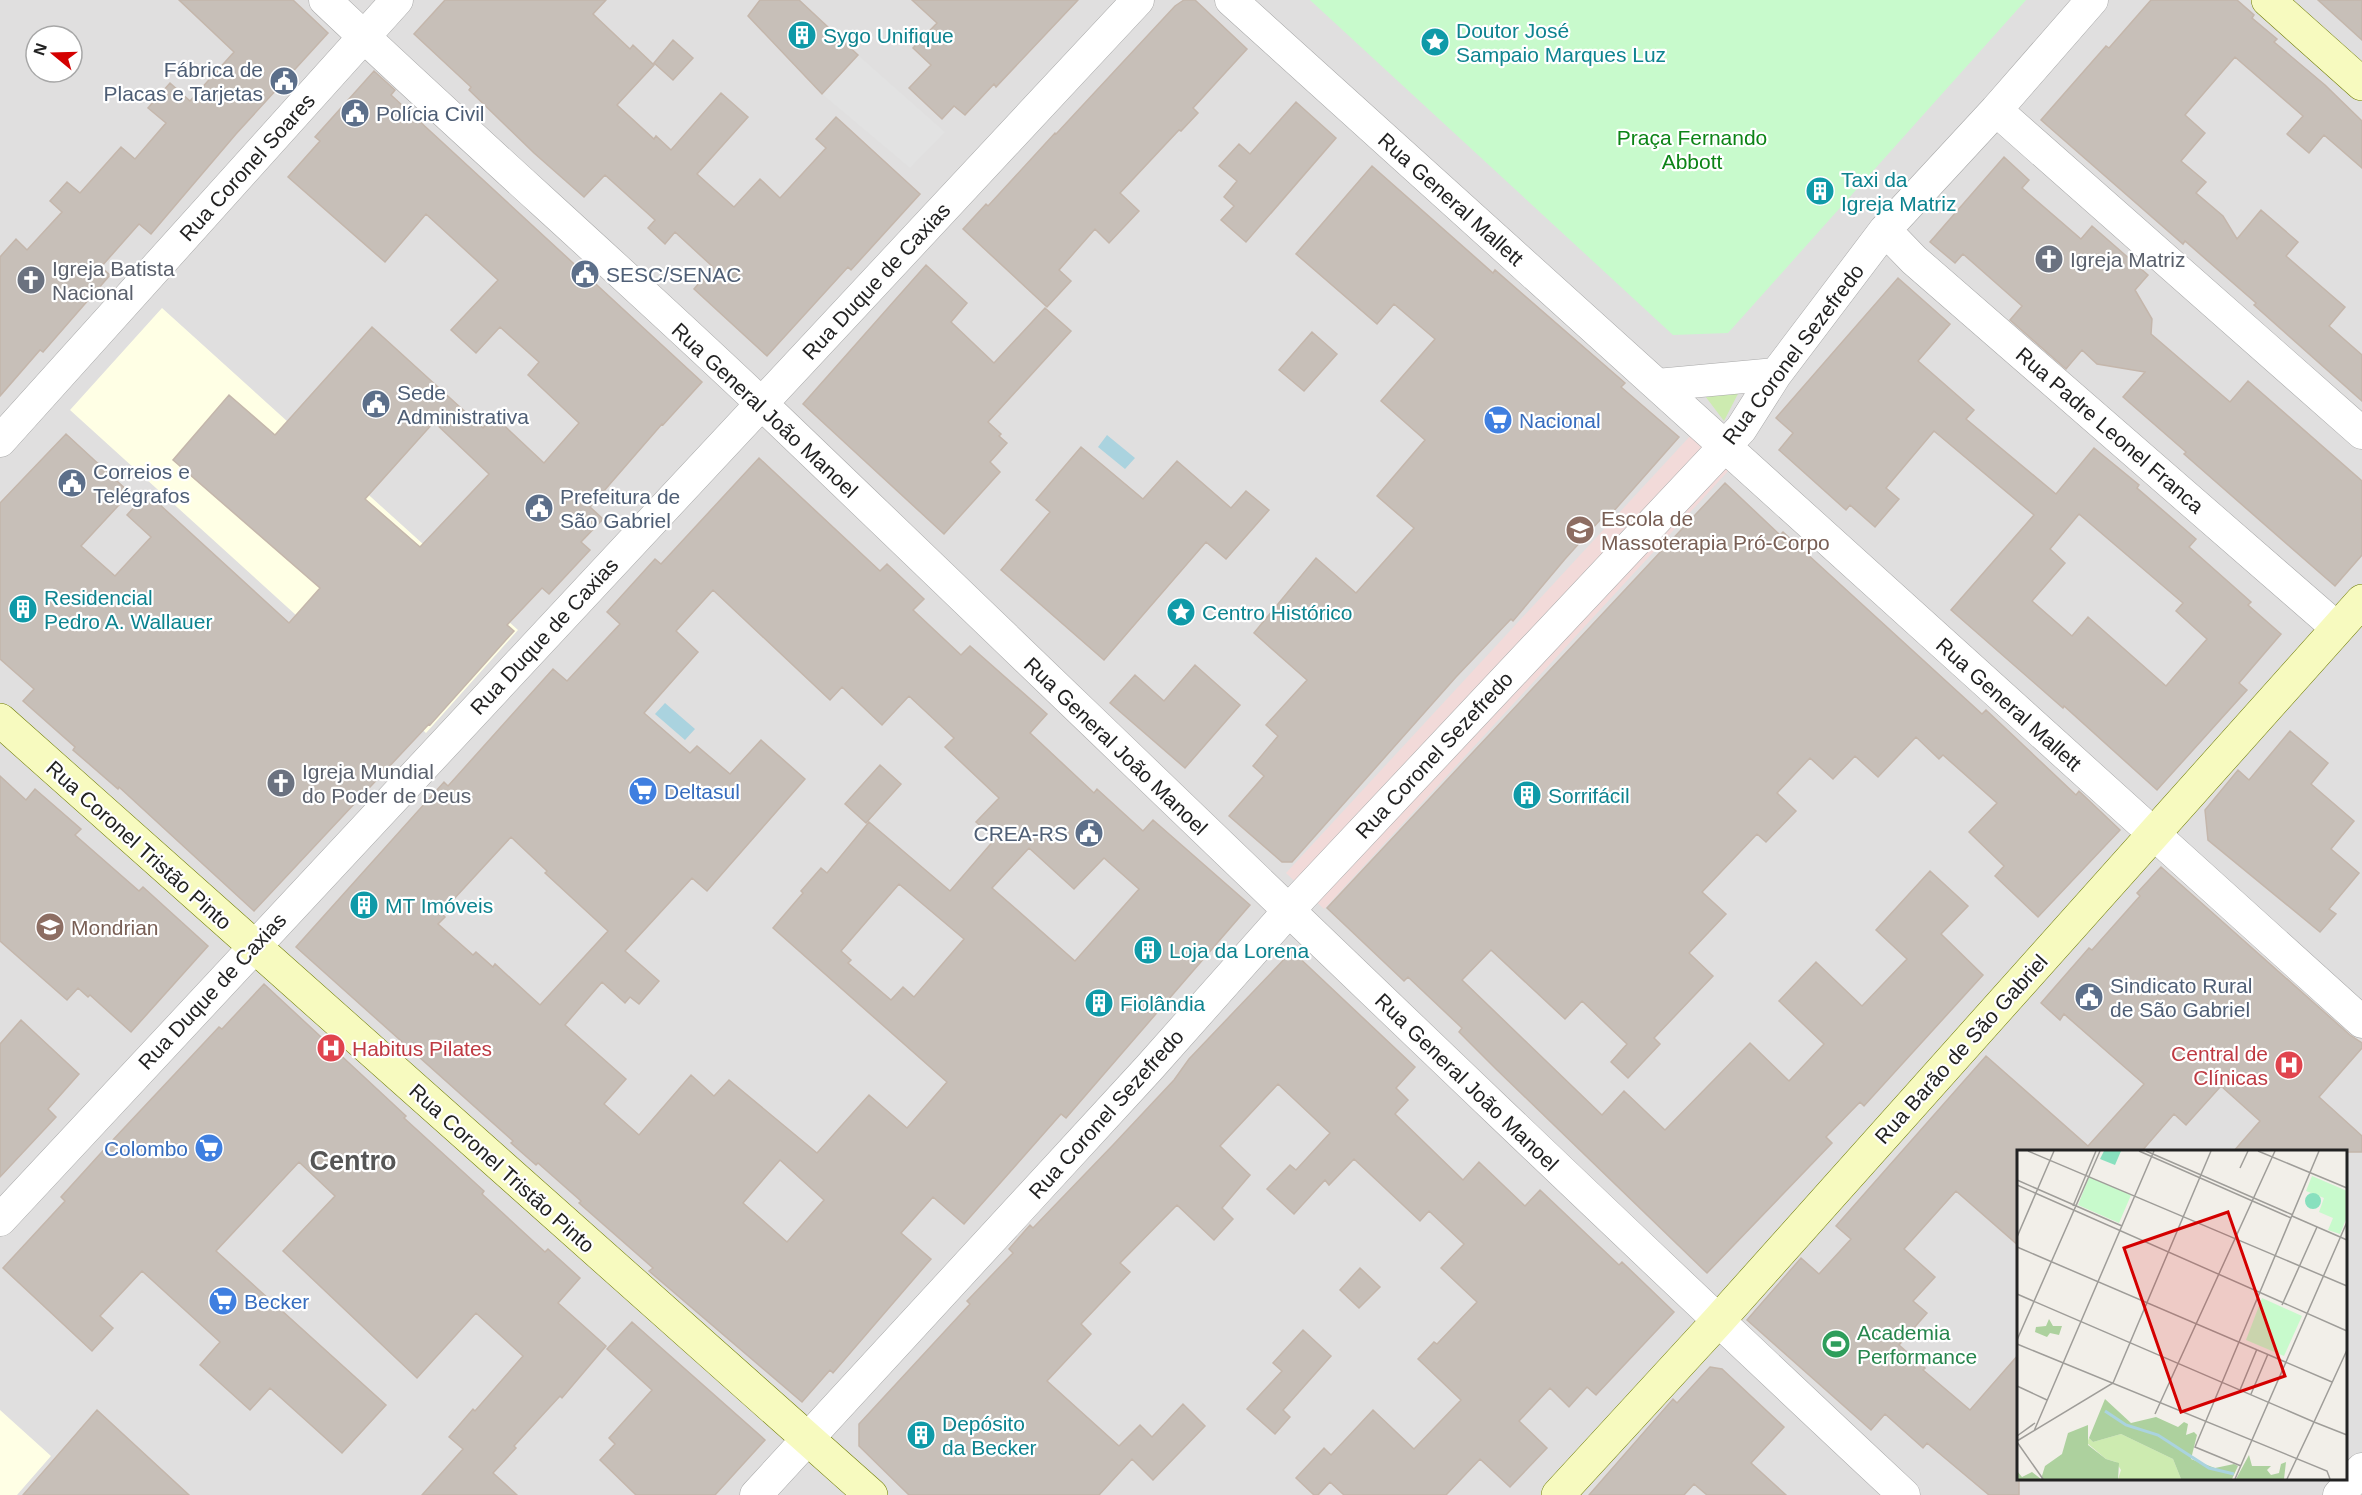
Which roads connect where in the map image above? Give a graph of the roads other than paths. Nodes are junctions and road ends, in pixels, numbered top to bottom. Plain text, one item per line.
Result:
1 (325, 0) edge
2 (397, 0) edge
3 (1138, 0) edge
4 (2092, 0) edge
5 (2268, 0) edge
6 (1241, 4) edge
7 (364, 37) junction
8 (2362, 84) edge
9 (1996, 110) junction
10 (1885, 230) junction
11 (1776, 374) junction
12 (1657, 386) junction
13 (761, 404) junction
14 (2362, 434) edge
15 (0, 441) edge
16 (1725, 447) junction
17 (2362, 601) edge
18 (2337, 628) junction
19 (0, 720) edge
20 (2153, 834) junction
21 (1287, 911) junction
22 (253, 947) junction
23 (2362, 1022) edge
24 (0, 1220) edge
25 (1718, 1321) junction
26 (808, 1438) junction
27 (2362, 1469) edge
28 (756, 1495) edge
29 (871, 1495) edge
30 (1558, 1495) edge
31 (1904, 1495) edge
32 (2339, 1495) edge

1 - 7 street, Rua General João Manoel
2 - 7 street, Rua Coronel Soares
3 - 13 street, Rua Duque de Caxias
4 - 9 street, Rua Coronel Sezefredo
5 - 8 main road
6 - 12 street, Rua General Mallett
7 - 13 street, Rua General João Manoel
7 - 15 street, Rua Coronel Soares
9 - 10 street, Rua Coronel Sezefredo
9 - 14 street
10 - 11 street, Rua Coronel Sezefredo
10 - 18 street, Rua Padre Leonel Franca
11 - 12 street
11 - 16 street, Rua Coronel Sezefredo
12 - 16 street, Rua General Mallett
13 - 21 street, Rua General João Manoel
13 - 22 street, Rua Duque de Caxias
16 - 20 street, Rua General Mallett
16 - 21 street, Rua Coronel Sezefredo
17 - 18 main road, Rua Barão de São Gabriel
18 - 20 main road, Rua Barão de São Gabriel
19 - 22 main road, Rua Coronel Tristão Pinto
20 - 23 street, Rua General Mallett
20 - 25 main road, Rua Barão de São Gabriel
21 - 25 street, Rua General João Manoel
21 - 26 street, Rua Coronel Sezefredo
22 - 24 street, Rua Duque de Caxias
22 - 26 main road, Rua Coronel Tristão Pinto
25 - 30 main road, Rua Barão de São Gabriel
25 - 31 street, Rua General João Manoel
26 - 28 street, Rua Coronel Sezefredo
26 - 29 main road, Rua Coronel Tristão Pinto
27 - 32 street

